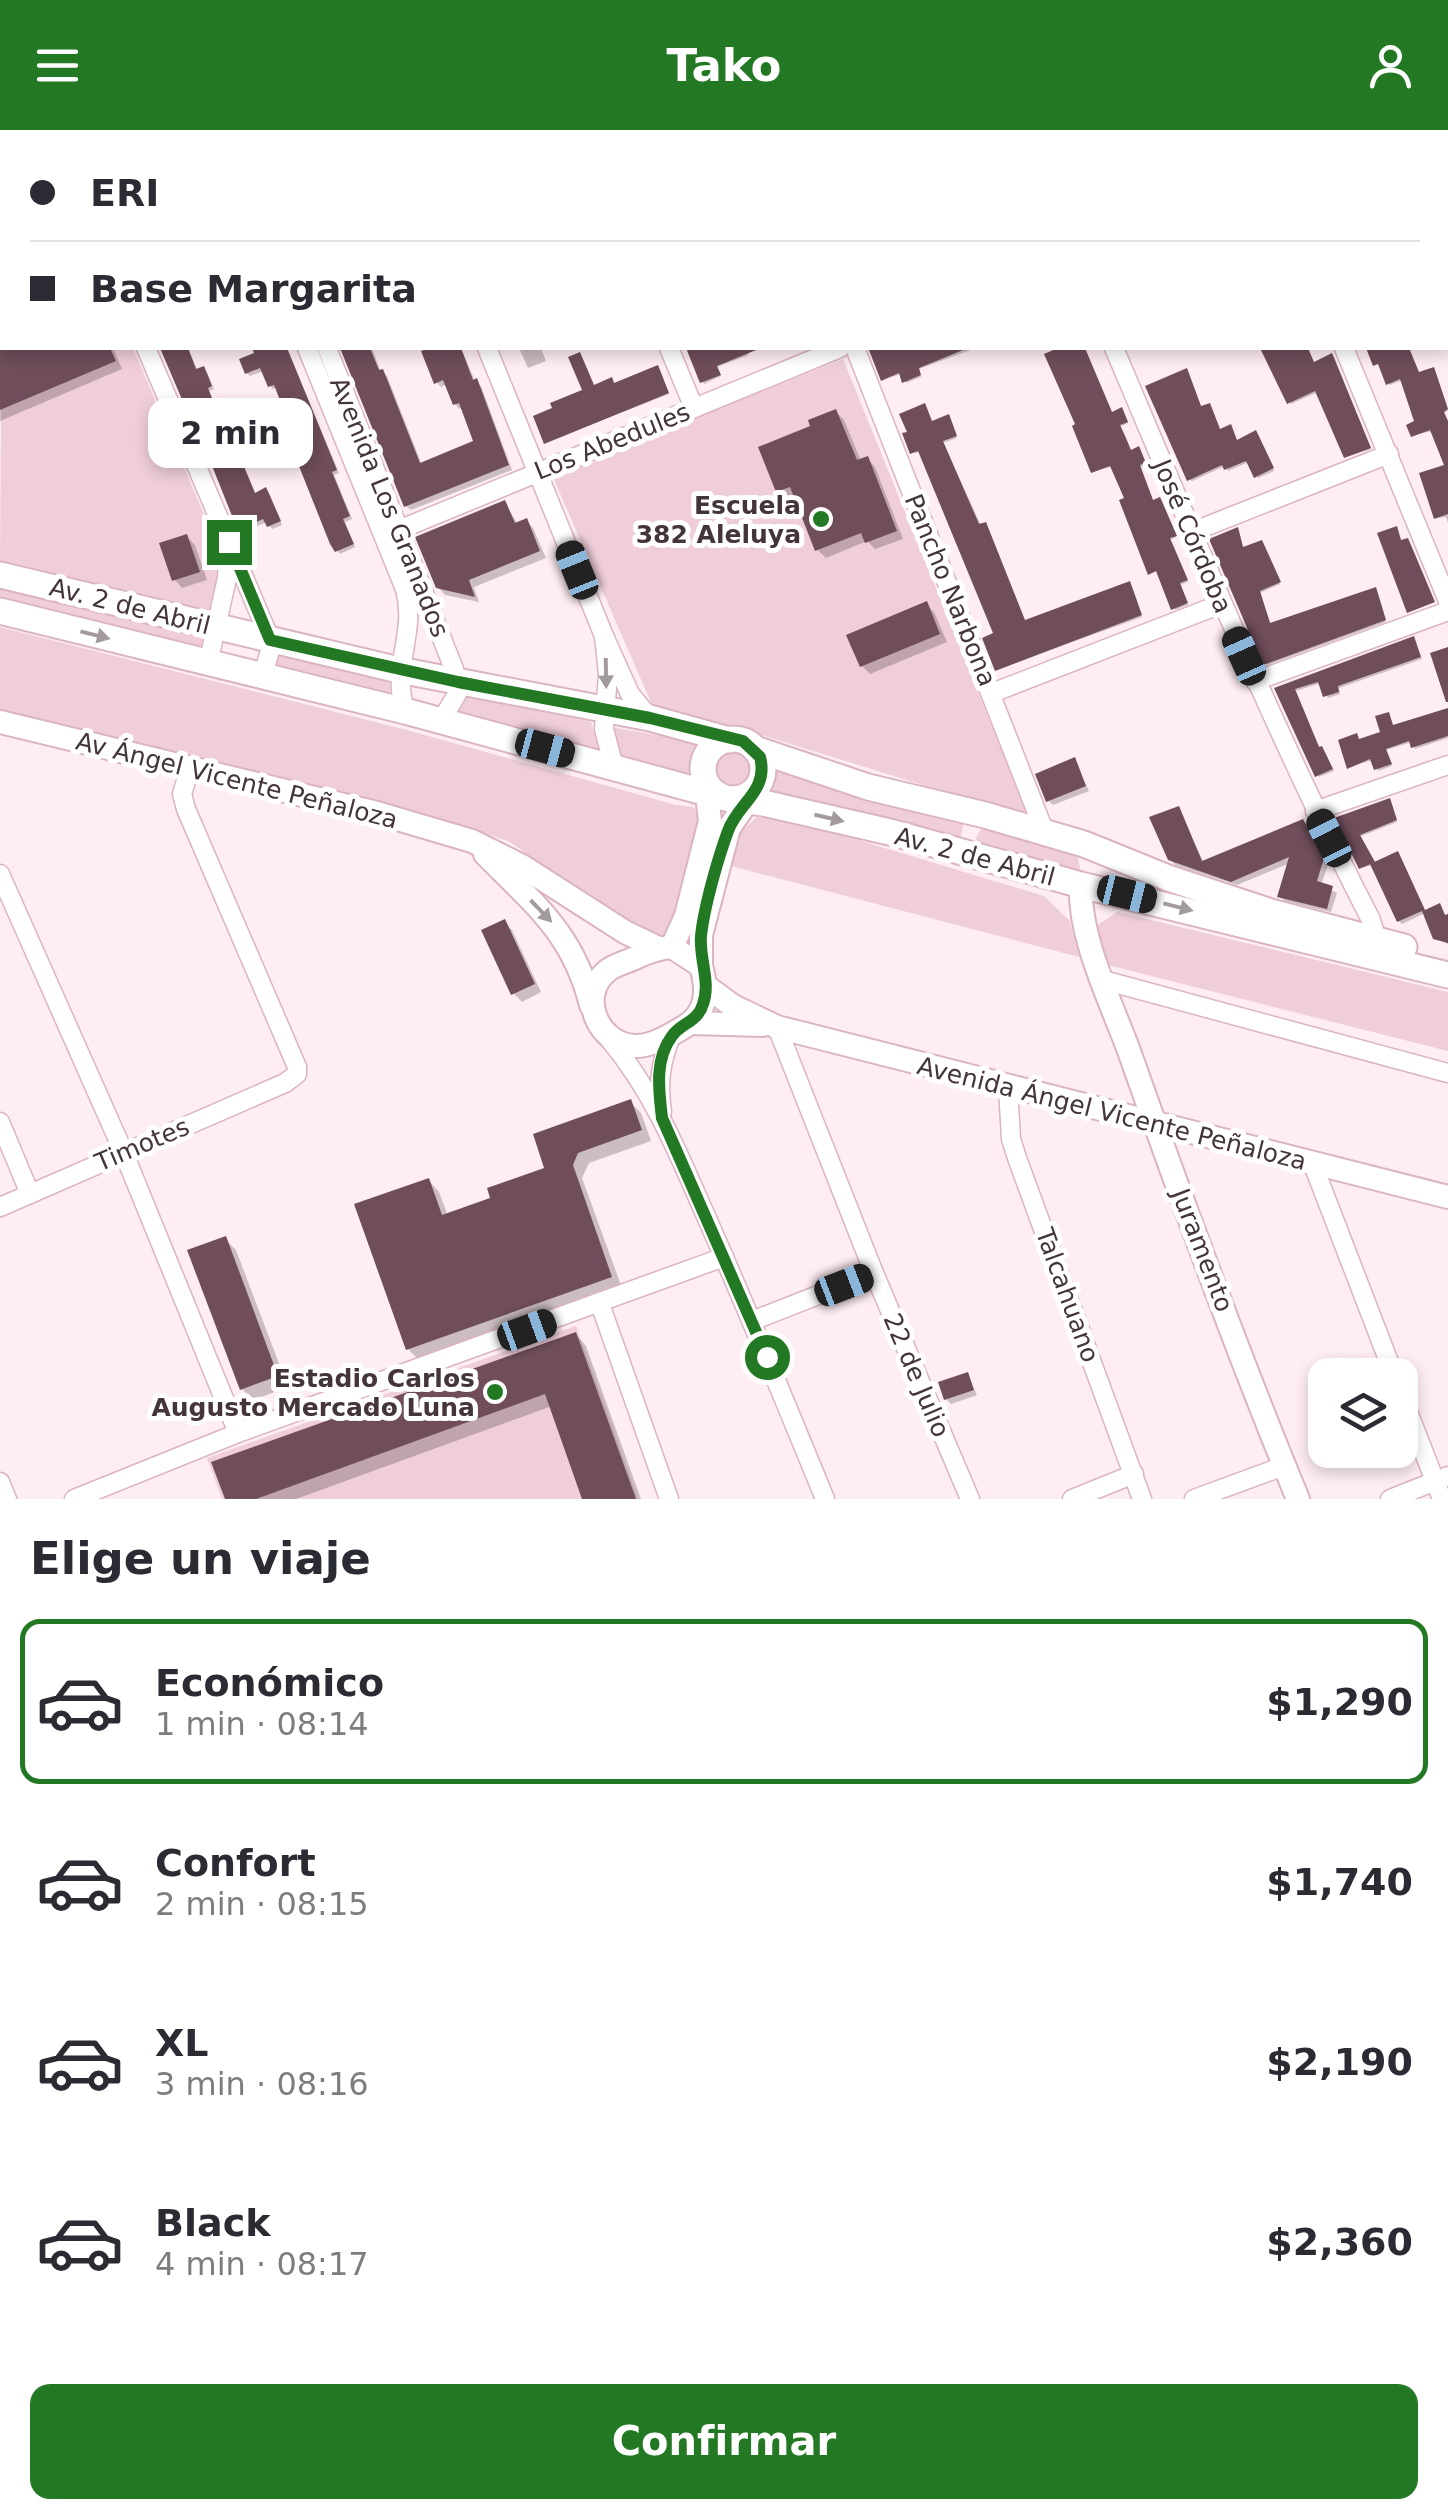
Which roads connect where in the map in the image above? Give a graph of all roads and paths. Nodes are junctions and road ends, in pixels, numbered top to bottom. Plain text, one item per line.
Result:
1 (147, 350) edge
2 (308, 350) edge
3 (328, 350) edge
4 (487, 350) edge
5 (670, 350) edge
6 (835, 350) edge
7 (857, 350) edge
8 (1115, 350) edge
9 (1345, 350) edge
10 (694, 408) junction
11 (1388, 454) junction
12 (537, 470) junction
13 (392, 532) junction
14 (1192, 532) junction
15 (229, 542) junction
16 (0, 575) edge
17 (1448, 601) edge
18 (1221, 604) junction
19 (1448, 610) edge
20 (0, 611) edge
21 (217, 628) junction
22 (604, 636) junction
23 (270, 640) junction
24 (208, 664) junction
25 (399, 670) junction
26 (262, 678) junction
27 (458, 682) junction
28 (1256, 682) junction
29 (992, 693) junction
30 (605, 710) junction
31 (405, 711) junction
32 (650, 718) junction
33 (441, 721) junction
34 (0, 722) edge
35 (729, 740) junction
36 (754, 748) junction
37 (1448, 764) edge
38 (614, 767) junction
39 (190, 768) junction
40 (729, 792) junction
41 (1315, 811) junction
42 (985, 815) junction
43 (1046, 833) junction
44 (472, 841) junction
45 (1084, 844) junction
46 (973, 855) junction
47 (0, 874) edge
48 (1081, 884) junction
49 (1377, 940) junction
50 (665, 947) junction
51 (1448, 958) edge
52 (1448, 976) edge
53 (704, 977) junction
54 (1103, 980) junction
55 (598, 1023) junction
56 (777, 1027) junction
57 (682, 1028) junction
58 (1448, 1073) edge
59 (1008, 1088) junction
60 (662, 1118) junction
61 (0, 1122) edge
62 (1154, 1122) junction
63 (124, 1151) junction
64 (1312, 1162) junction
65 (30, 1194) junction
66 (1448, 1197) edge
67 (0, 1207) edge
68 (724, 1257) junction
69 (874, 1273) junction
70 (600, 1304) junction
71 (752, 1322) junction
72 (1387, 1358) edge
73 (1418, 1431) edge
74 (238, 1433) junction
75 (1284, 1466) junction
76 (1134, 1474) junction
77 (0, 1482) edge
78 (1442, 1485) edge
79 (7, 1499) edge
80 (74, 1499) edge
81 (670, 1499) edge
82 (825, 1499) edge
83 (970, 1499) edge
84 (1072, 1499) edge
85 (1142, 1499) edge
86 (1194, 1499) edge
87 (1298, 1499) edge
88 (1390, 1499) edge

1 - 15 street
2 - 13 street, Avenida Los Granados
3 - 13 street, Avenida Los Granados
4 - 12 street
5 - 10 street
6 - 10 street, Los Abedules
7 - 29 street, Pancho Narbona
8 - 14 street, José Córdoba
9 - 11 street
10 - 12 street, Los Abedules
11 - 14 street
11 - 17 street
12 - 13 street, Los Abedules
12 - 22 street
13 - 25 street, Avenida Los Granados
13 - 27 street, Avenida Los Granados
14 - 18 street, José Córdoba
15 - 21 street
15 - 23 street
16 - 21 main road, Av. 2 de Abril
18 - 28 street, José Córdoba
18 - 29 street
19 - 28 street
20 -> 24 main road, Av. 2 de Abril
21 - 23 main road, Av. 2 de Abril
21 - 24 street
22 -> 30 street
22 - 32 street
23 - 25 main road, Av. 2 de Abril
23 - 26 street
24 - 26 main road, Av. 2 de Abril
25 - 27 main road, Av. 2 de Abril
25 - 31 street, Avenida Los Granados
26 - 31 main road, Av. 2 de Abril
27 - 30 main road, Av. 2 de Abril
27 - 33 street
28 - 41 street, José Córdoba
29 - 43 street, Pancho Narbona
30 - 32 main road, Av. 2 de Abril
30 - 38 street
31 - 33 main road, Av. 2 de Abril
32 - 35 main road, Av. 2 de Abril
33 - 38 main road, Av. 2 de Abril
34 - 39 street, Av Ángel Vicente Peñaloza
35 - 36 main road, Av. 2 de Abril
35 - 40 main road
36 - 40 main road
36 - 42 main road, Av. 2 de Abril
37 - 41 street
38 - 40 main road, Av. 2 de Abril
39 - 44 street, Av Ángel Vicente Peñaloza
39 - 63 street, Timotes
40 -> 46 main road, Av. 2 de Abril
40 - 50 street
40 - 53 street
41 - 49 street, José Córdoba
42 - 43 main road, Av. 2 de Abril
42 - 46 main road
43 - 45 main road, Av. 2 de Abril
44 - 50 street, Avenida Ángel Vicente Peñaloza
44 -> 55 street
45 - 48 main road
45 - 49 main road, Av. 2 de Abril
46 - 48 main road, Av. 2 de Abril
47 - 63 street
48 -> 52 main road, Av. 2 de Abril
48 - 54 street, Juramento
49 - 51 main road, Av. 2 de Abril
50 - 53 street, Avenida Ángel Vicente Peñaloza
50 - 55 street
53 - 56 street, Avenida Ángel Vicente Peñaloza
53 - 57 street
54 - 58 street
54 - 62 street, Juramento
55 - 57 street, Avenida Ángel Vicente Peñaloza
55 - 60 street
56 - 57 street, Avenida Ángel Vicente Peñaloza
56 - 59 street, Avenida Ángel Vicente Peñaloza
56 - 69 street, 22 de Julio
57 - 60 street
59 - 62 street, Avenida Ángel Vicente Peñaloza
59 - 76 street, Talcahuano
60 - 68 street
61 - 65 street
62 - 64 street, Avenida Ángel Vicente Peñaloza
62 - 75 street, Juramento
63 - 65 street, Timotes
63 - 74 street
64 - 66 street, Avenida Ángel Vicente Peñaloza
64 - 72 street
65 - 67 street, Timotes
68 - 70 street
68 - 71 street
69 - 71 street
69 - 83 street, 22 de Julio
70 - 74 street
70 - 81 street
71 - 82 street
73 - 78 street
74 - 80 street
75 - 86 street
75 - 87 street, Juramento
76 - 84 street
76 - 85 street, Talcahuano
77 - 79 street
78 - 88 street

